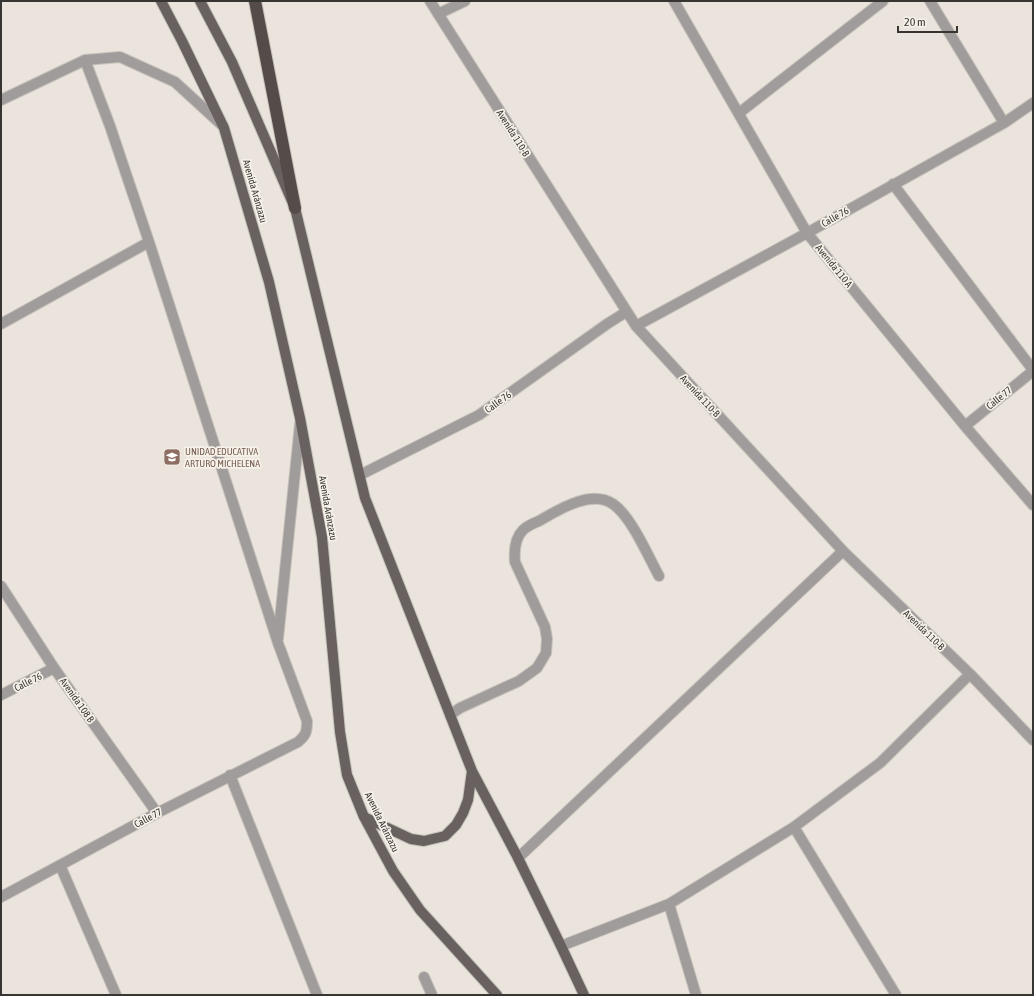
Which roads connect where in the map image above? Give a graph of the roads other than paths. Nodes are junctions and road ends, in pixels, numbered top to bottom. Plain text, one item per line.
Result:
1 (161, 1) edge
2 (200, 1) edge
3 (255, 1) edge
4 (430, 1) edge
5 (465, 1) edge
6 (674, 1) edge
7 (884, 1) edge
8 (930, 1) edge
9 (438, 14) junction
10 (85, 60) junction
11 (1, 100) edge
12 (1033, 104) edge
13 (739, 113) junction
14 (1004, 123) junction
15 (224, 128) junction
16 (893, 184) junction
17 (295, 208) junction
18 (807, 233) junction
19 (149, 242) junction
20 (626, 312) junction
21 (1, 324) edge
22 (636, 326) junction
23 (1033, 370) edge
24 (300, 418) junction
25 (965, 426) junction
26 (360, 475) junction
27 (1033, 505) edge
28 (843, 551) junction
29 (659, 576) dead end
30 (1, 586) edge
31 (278, 643) junction
32 (54, 668) junction
33 (970, 674) junction
34 (1, 695) edge
35 (450, 716) junction
36 (1033, 740) edge
37 (472, 771) junction
38 (230, 775) junction
39 (157, 813) junction
40 (364, 817) junction
41 (794, 826) junction
42 (518, 858) junction
43 (60, 865) junction
44 (1, 898) edge
45 (669, 904) junction
46 (561, 946) junction
47 (424, 977) dead end
48 (116, 995) edge
49 (317, 995) edge
50 (432, 995) edge
51 (497, 995) edge
52 (584, 995) edge
53 (696, 995) edge
54 (896, 995) edge

1 - 15 main road, Avenida Aránzazu
2 - 17 main road
3 - 17 highway
4 - 9 street, Avenida 110-B
5 - 9 street
6 - 13 street, Avenida 110 A
7 - 13 street
8 - 14 street
9 - 20 street, Avenida 110-B
10 - 11 street
10 - 15 street
10 - 19 street
12 - 14 street, Calle 76
13 - 18 street, Avenida 110 A
14 - 16 street, Calle 76
15 - 24 main road, Avenida Aránzazu
16 - 18 street, Calle 76
16 - 23 street
17 - 26 main road
18 - 22 street, Calle 76
18 - 25 street, Avenida 110 A
19 - 21 street
19 - 31 street
20 - 22 street, Avenida 110-B
20 - 26 street, Calle 76
22 - 28 street, Avenida 110-B
23 - 25 street, Calle 77
24 - 31 street
24 - 40 main road, Avenida Aránzazu
25 - 27 street, Avenida 110 A
26 - 35 main road
28 - 33 street, Avenida 110-B
28 - 42 street
29 - 35 street
30 - 32 street, Avenida 108 B
31 - 38 street, Calle 77
32 - 34 street, Calle 76
32 - 39 street, Avenida 108 B
33 - 36 street, Avenida 110-B
33 - 41 street
35 - 37 main road
37 - 40 main road
37 - 42 main road
38 - 39 street, Calle 77
38 - 49 street
39 - 43 street, Calle 77
40 - 51 main road, Avenida Aránzazu
41 - 45 street
41 - 54 street
42 - 46 main road
43 - 44 street, Calle 77
43 - 48 street
45 - 46 street
45 - 53 street
46 - 52 main road
47 - 50 street

